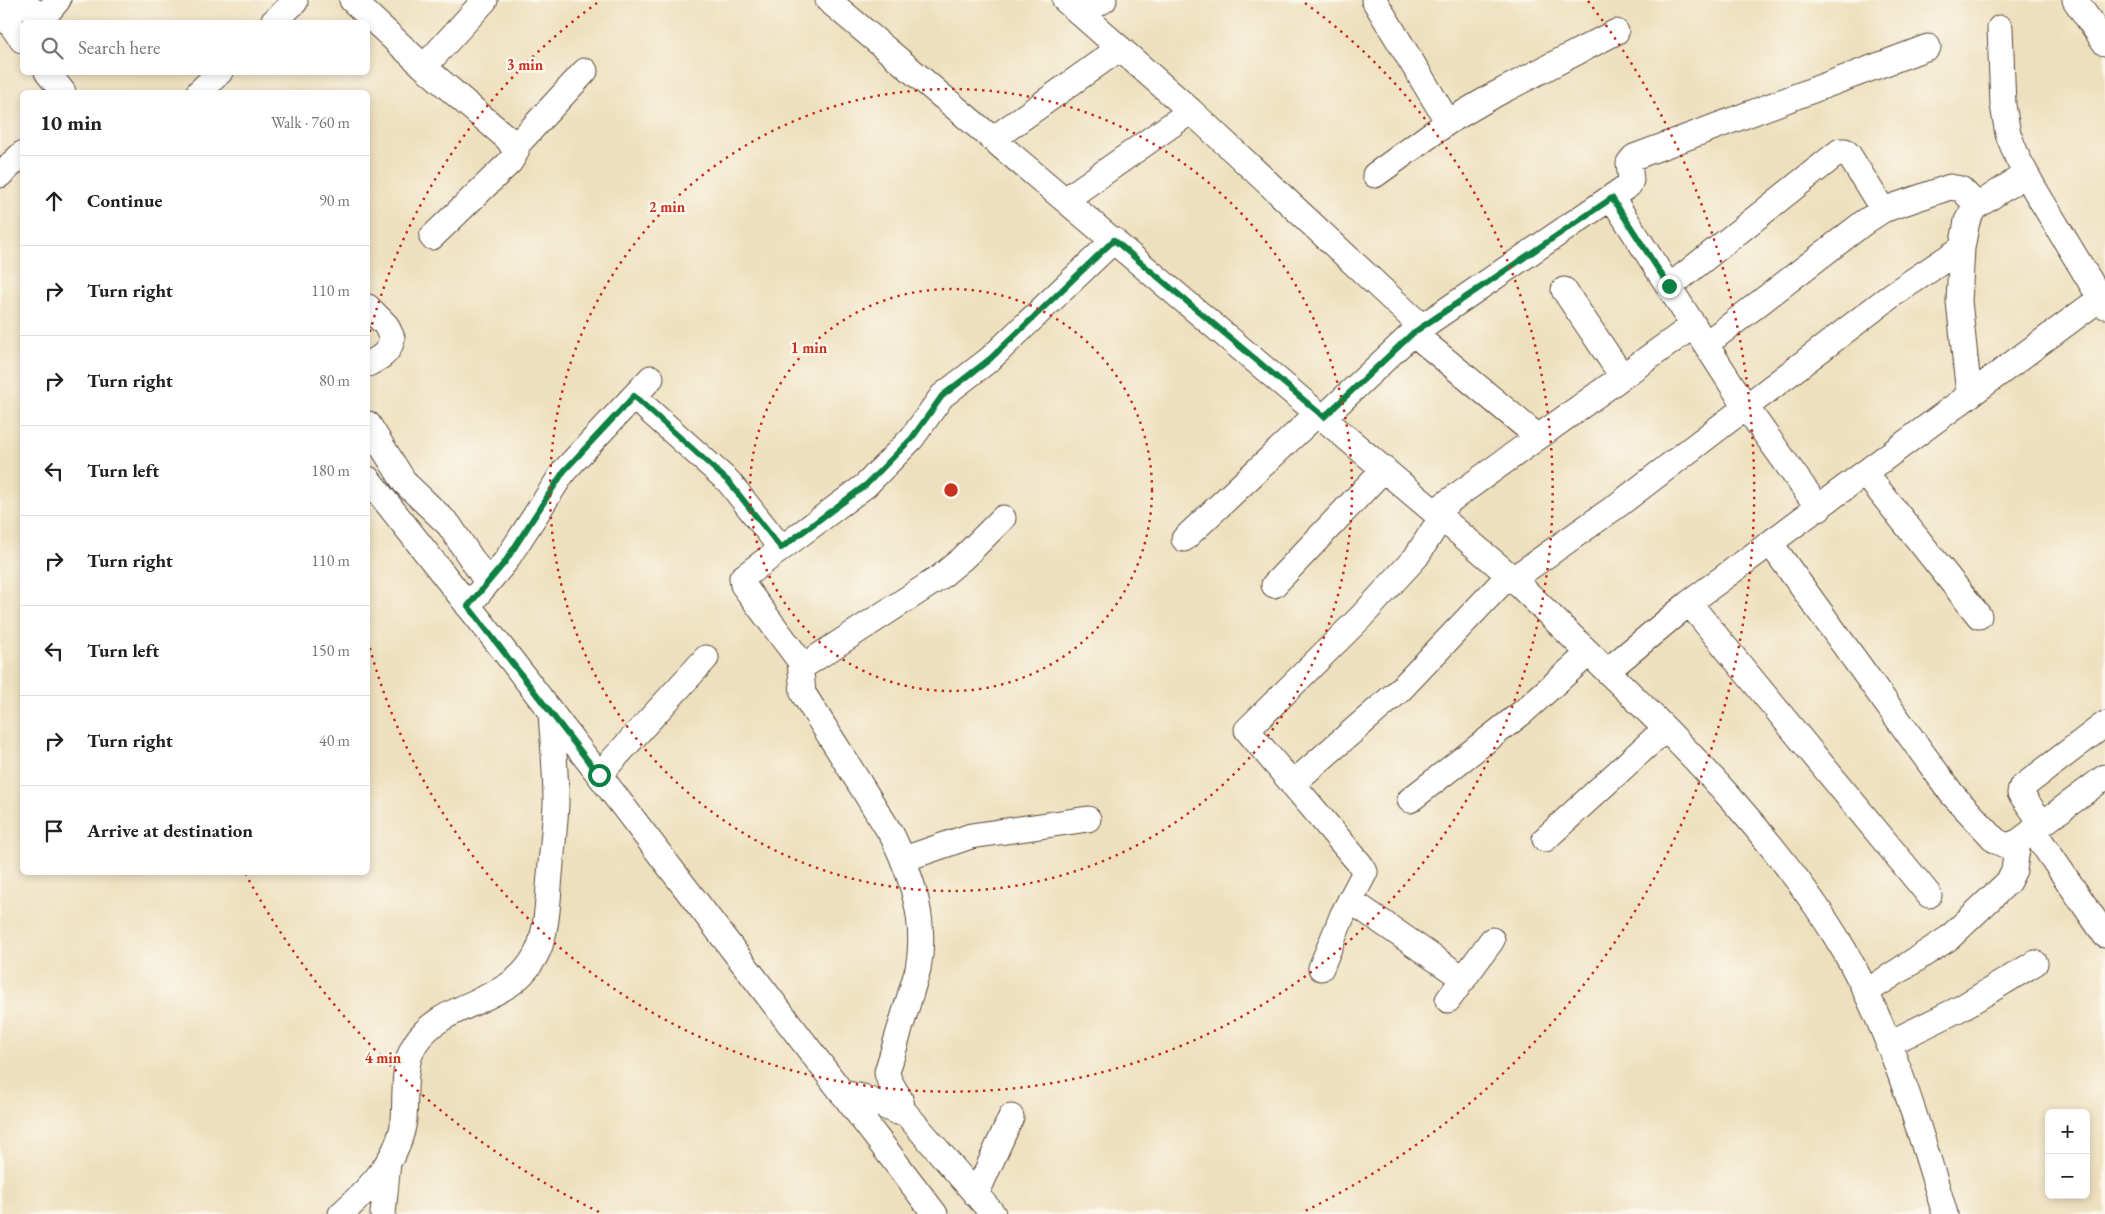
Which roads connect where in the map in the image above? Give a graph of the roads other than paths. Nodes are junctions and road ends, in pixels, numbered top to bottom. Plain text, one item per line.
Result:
1 (16, 0) edge
2 (295, 0) edge
3 (352, 0) edge
4 (485, 0) edge
5 (828, 0) edge
6 (1104, 0) edge
7 (1374, 0) edge
8 (2075, 0) edge
9 (1073, 7) edge
10 (0, 9) edge
11 (42, 11) edge
12 (275, 20) edge
13 (2000, 28) dead end
14 (1616, 32) dead end
15 (20, 37) edge
16 (2105, 43) edge
17 (1928, 47) dead end
18 (1120, 48) junction
19 (424, 67) junction
20 (585, 71) dead end
21 (49, 75) edge
22 (217, 75) edge
23 (61, 90) edge
24 (201, 90) edge
25 (1191, 111) junction
26 (1448, 122) junction
27 (993, 139) junction
28 (514, 148) junction
29 (20, 156) edge
30 (2026, 174) junction
31 (1375, 175) dead end
32 (0, 176) edge
33 (1612, 198) junction
34 (1065, 200) junction
35 (1977, 205) junction
36 (1883, 210) junction
37 (432, 237) dead end
38 (1114, 240) junction
39 (1962, 248) junction
40 (1669, 286) junction
41 (1564, 290) dead end
42 (2103, 300) edge
43 (370, 308) edge
44 (1417, 330) junction
45 (1700, 335) junction
46 (370, 363) edge
47 (1622, 376) junction
48 (651, 378) dead end
49 (1969, 395) junction
50 (634, 396) junction
51 (1746, 406) junction
52 (1321, 415) junction
53 (370, 427) edge
54 (1537, 436) junction
55 (1384, 469) junction
56 (1865, 474) junction
57 (370, 482) edge
58 (1819, 509) junction
59 (1438, 515) junction
60 (1003, 518) dead end
61 (1184, 540) dead end
62 (1771, 544) junction
63 (781, 548) junction
64 (1511, 577) junction
65 (487, 582) junction
66 (1274, 585) dead end
67 (1689, 603) junction
68 (468, 606) junction
69 (1979, 616) dead end
70 (1589, 653) junction
71 (706, 658) dead end
72 (802, 667) junction
73 (1607, 671) junction
74 (551, 713) junction
75 (2105, 724) edge
76 (1665, 729) junction
77 (599, 775) junction
78 (2105, 777) edge
79 (1292, 784) junction
80 (1410, 800) dead end
81 (1088, 819) dead end
82 (2031, 832) junction
83 (1546, 839) dead end
84 (904, 859) junction
85 (1929, 895) dead end
86 (1350, 900) junction
87 (2105, 935) edge
88 (1492, 940) dead end
89 (2035, 963) dead end
90 (1321, 968) dead end
91 (1464, 979) junction
92 (1866, 992) junction
93 (1448, 1000) dead end
94 (1888, 1044) junction
95 (842, 1093) junction
96 (902, 1109) junction
97 (1011, 1117) dead end
98 (388, 1162) junction
99 (976, 1195) junction
100 (341, 1214) edge
101 (383, 1214) edge
102 (935, 1214) edge
103 (993, 1214) edge
104 (1945, 1214) edge

1 - 11 street
2 - 12 street
3 - 19 street
4 - 19 street
5 - 27 street
6 - 9 street
7 - 26 street
8 - 16 street
9 - 18 street
10 - 15 street
13 - 30 street
14 - 26 street
17 - 33 street
18 - 25 street
18 - 27 street
19 - 28 street
20 - 28 street
21 - 23 street
22 - 24 street
25 - 34 street
25 - 44 street
26 - 31 street
27 - 34 street
28 - 37 street
29 - 32 street
30 - 35 street
30 - 42 street
33 - 40 street
33 - 44 street
34 - 38 street
35 - 36 street
35 - 39 street
36 - 40 street
36 - 45 street
38 - 52 street
38 - 63 street
39 - 49 street
39 - 51 street
40 - 45 street
41 - 47 street
42 - 49 street
43 - 46 street
44 - 52 street
44 - 54 street
45 - 47 street
45 - 51 street
47 - 54 street
48 - 50 street
49 - 56 street
50 - 63 street
50 - 65 street
51 - 58 street
51 - 64 street
52 - 55 street
52 - 61 street
53 - 65 street
54 - 59 street
55 - 59 street
55 - 66 street
56 - 58 street
56 - 69 street
57 - 68 street
58 - 62 street
59 - 64 street
59 - 79 street
60 - 72 street
62 - 67 street
62 - 82 street
63 - 72 street
64 - 70 street
64 - 79 street
65 - 68 street
67 - 73 street
67 - 85 street
68 - 74 street
70 - 73 street
70 - 80 street
71 - 77 street
72 - 84 street
73 - 76 street
74 - 77 street
74 - 98 street
75 - 82 street
76 - 83 street
76 - 92 street
77 - 95 street
78 - 82 street
79 - 86 street
81 - 84 street
82 - 87 street
82 - 92 street
84 - 96 street
86 - 90 street
86 - 91 street
88 - 91 street
89 - 94 street
91 - 93 street
92 - 94 street
94 - 104 street
95 - 96 street
95 - 102 street
96 - 99 street
97 - 99 street
98 - 100 street
98 - 101 street
99 - 103 street

